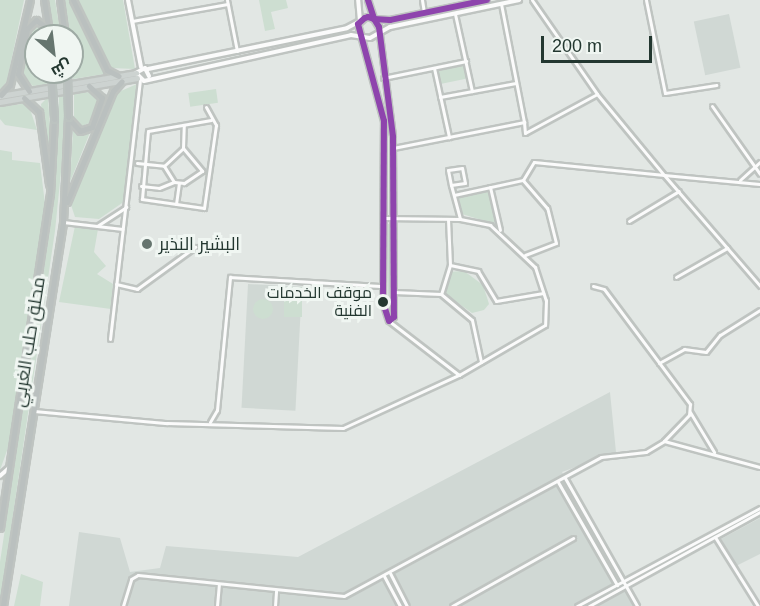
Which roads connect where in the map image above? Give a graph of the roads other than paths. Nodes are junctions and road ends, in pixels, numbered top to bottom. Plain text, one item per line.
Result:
1 (30, 0) edge
2 (44, 0) edge
3 (60, 0) edge
4 (73, 0) edge
5 (128, 0) edge
6 (358, 0) edge
7 (368, 0) edge
8 (422, 0) edge
9 (487, 0) edge
10 (519, 0) edge
11 (532, 0) edge
12 (646, 0) edge
13 (227, 2) edge
14 (501, 4) junction
15 (424, 12) junction
16 (455, 14) junction
17 (374, 19) junction
18 (132, 21) junction
19 (360, 21) junction
20 (48, 24) edge
21 (63, 24) edge
22 (377, 33) junction
23 (361, 35) junction
24 (24, 44) edge
25 (237, 51) junction
26 (466, 61) junction
27 (141, 67) junction
28 (434, 67) junction
29 (146, 68) junction
30 (149, 76) junction
31 (137, 77) junction
32 (383, 78) junction
33 (120, 79) junction
34 (24, 82) edge
35 (516, 83) junction
36 (25, 84) edge
37 (52, 84) edge
38 (67, 84) edge
39 (716, 85) dead end
40 (89, 86) junction
41 (30, 91) junction
42 (472, 91) junction
43 (597, 94) junction
44 (1, 95) edge
45 (440, 97) junction
46 (24, 98) junction
47 (0, 102) edge
48 (712, 106) dead end
49 (206, 107) dead end
50 (68, 117) junction
51 (211, 120) junction
52 (524, 122) junction
53 (184, 125) junction
54 (448, 137) junction
55 (183, 148) junction
56 (393, 148) junction
57 (760, 162) edge
58 (137, 163) dead end
59 (144, 164) junction
60 (164, 166) junction
61 (755, 167) junction
62 (202, 171) junction
63 (212, 172) junction
64 (760, 174) edge
65 (664, 175) junction
66 (523, 180) junction
67 (740, 180) junction
68 (174, 182) junction
69 (179, 183) junction
70 (760, 184) edge
71 (452, 185) junction
72 (141, 186) junction
73 (490, 187) junction
74 (679, 191) junction
75 (50, 194) junction
76 (454, 195) junction
77 (176, 204) junction
78 (126, 207) junction
79 (64, 209) junction
80 (384, 218) junction
81 (394, 218) junction
82 (448, 218) junction
83 (460, 219) junction
84 (629, 221) dead end
85 (63, 222) junction
86 (97, 226) junction
87 (123, 229) junction
88 (500, 232) junction
89 (195, 247) dead end
90 (727, 248) junction
91 (525, 255) junction
92 (450, 265) junction
93 (676, 277) dead end
94 (117, 284) junction
95 (383, 286) junction
96 (593, 286) dead end
97 (760, 286) edge
98 (394, 292) junction
99 (543, 293) junction
100 (441, 294) junction
101 (760, 310) edge
102 (389, 321) junction
103 (110, 339) dead end
104 (481, 362) junction
105 (658, 364) junction
106 (459, 375) junction
107 (34, 410) junction
108 (690, 412) junction
109 (209, 423) junction
110 (664, 441) junction
111 (714, 452) junction
112 (760, 467) edge
113 (10, 468) junction
114 (0, 476) edge
115 (565, 478) junction
116 (558, 482) junction
117 (760, 510) edge
118 (0, 528) edge
119 (594, 529) junction
120 (721, 531) junction
121 (587, 533) junction
122 (715, 537) junction
123 (573, 538) dead end
124 (389, 573) junction
125 (384, 576) junction
126 (624, 581) junction
127 (219, 583) junction
128 (617, 585) junction
129 (626, 586) junction
130 (620, 589) junction
131 (276, 591) junction
132 (3, 606) edge
133 (123, 606) edge
134 (217, 606) edge
135 (275, 606) edge
136 (400, 606) edge
137 (407, 606) edge
138 (452, 606) edge
139 (577, 606) edge
140 (589, 606) edge
141 (637, 606) edge
142 (758, 606) edge

1 - 44 highway
2 - 20 highway
3 - 21 highway
4 - 33 highway
5 - 18 main road
6 - 19 main road
7 - 17 main road
8 - 15 street
9 - 15 main road
10 - 14 main road
11 - 43 street
12 - 39 street
13 - 18 street
13 - 25 street
14 - 16 main road
14 - 35 street
15 - 17 main road
16 - 22 main road
16 - 26 street
17 - 19 main road
17 - 22 main road
18 - 27 main road
19 - 23 main road
19 - 25 main road
22 - 23 main road
22 - 32 main road
23 - 30 main road
23 - 80 main road
24 - 34 highway
25 - 29 main road
26 - 28 street
26 - 42 street
27 - 29 main road
27 - 31 main road
28 - 32 street
28 - 45 street
29 - 30 main road
30 - 31 main road
31 - 33 main road
31 - 78 street
32 - 56 main road
33 - 40 main road
33 - 41 main road
33 - 79 highway
35 - 42 street
35 - 52 street
36 - 41 highway
37 - 75 highway, محلق حلب الغربي, bridge
38 - 50 highway, محلق حلب الغربي, bridge
40 - 46 main road
40 - 50 highway
41 - 44 main road
42 - 45 street
43 - 52 street
43 - 65 street
45 - 54 street
46 - 47 main road
46 - 75 highway
48 - 61 street
49 - 51 street
50 - 79 highway, محلق حلب الغربي
51 - 53 street
51 - 63 street
52 - 54 street
53 - 55 street
53 - 59 street
54 - 56 street
55 - 60 street
55 - 62 street
56 - 81 main road
57 - 61 street
58 - 59 street
59 - 60 street
59 - 72 street
60 - 68 street
61 - 64 street
61 - 67 street
62 - 63 street
62 - 69 street
63 - 77 street
65 - 66 street
65 - 67 street
65 - 74 street
66 - 73 street
66 - 91 street
67 - 70 street
68 - 69 street
68 - 72 street
69 - 77 street
71 - 71 street
71 - 76 street
72 - 77 street
73 - 76 street
73 - 88 street
74 - 84 street
74 - 90 street
75 - 113 highway, محلق حلب الغربي
76 - 83 street
78 - 86 street
78 - 87 street
79 - 85 highway, محلق حلب الغربي
80 - 81 street
80 - 95 main road
81 - 82 street
81 - 98 main road
82 - 83 street
82 - 92 street
83 - 88 street
85 - 86 street
85 - 107 highway, محلق حلب الغربي
86 - 87 street
87 - 94 street
88 - 91 street
89 - 94 street
90 - 93 street
90 - 97 street
91 - 99 street
92 - 99 street
92 - 100 street
94 - 103 street
95 - 102 main road
95 - 109 street
96 - 105 street
98 - 100 street
98 - 102 main road
99 - 104 street
100 - 104 street
101 - 105 street
102 - 106 street
104 - 106 street
105 - 108 street
106 - 109 street
107 - 109 street
107 - 132 highway, محلق حلب الغربي
108 - 110 street
108 - 111 street
110 - 111 street
110 - 115 street
111 - 112 street
113 - 114 main road
113 - 118 highway, محلق حلب الغربي
115 - 116 street
115 - 119 street
116 - 121 street
116 - 124 street
117 - 120 street
119 - 121 street
119 - 126 street
120 - 122 street
120 - 126 street
121 - 128 street
122 - 129 street
122 - 142 street
123 - 138 street
124 - 125 street
124 - 137 street
125 - 131 street
125 - 136 street
126 - 128 street
126 - 129 street
127 - 131 street
127 - 133 street
127 - 134 street
128 - 130 street
128 - 139 street
129 - 130 street
129 - 141 street
130 - 140 street
131 - 135 street

